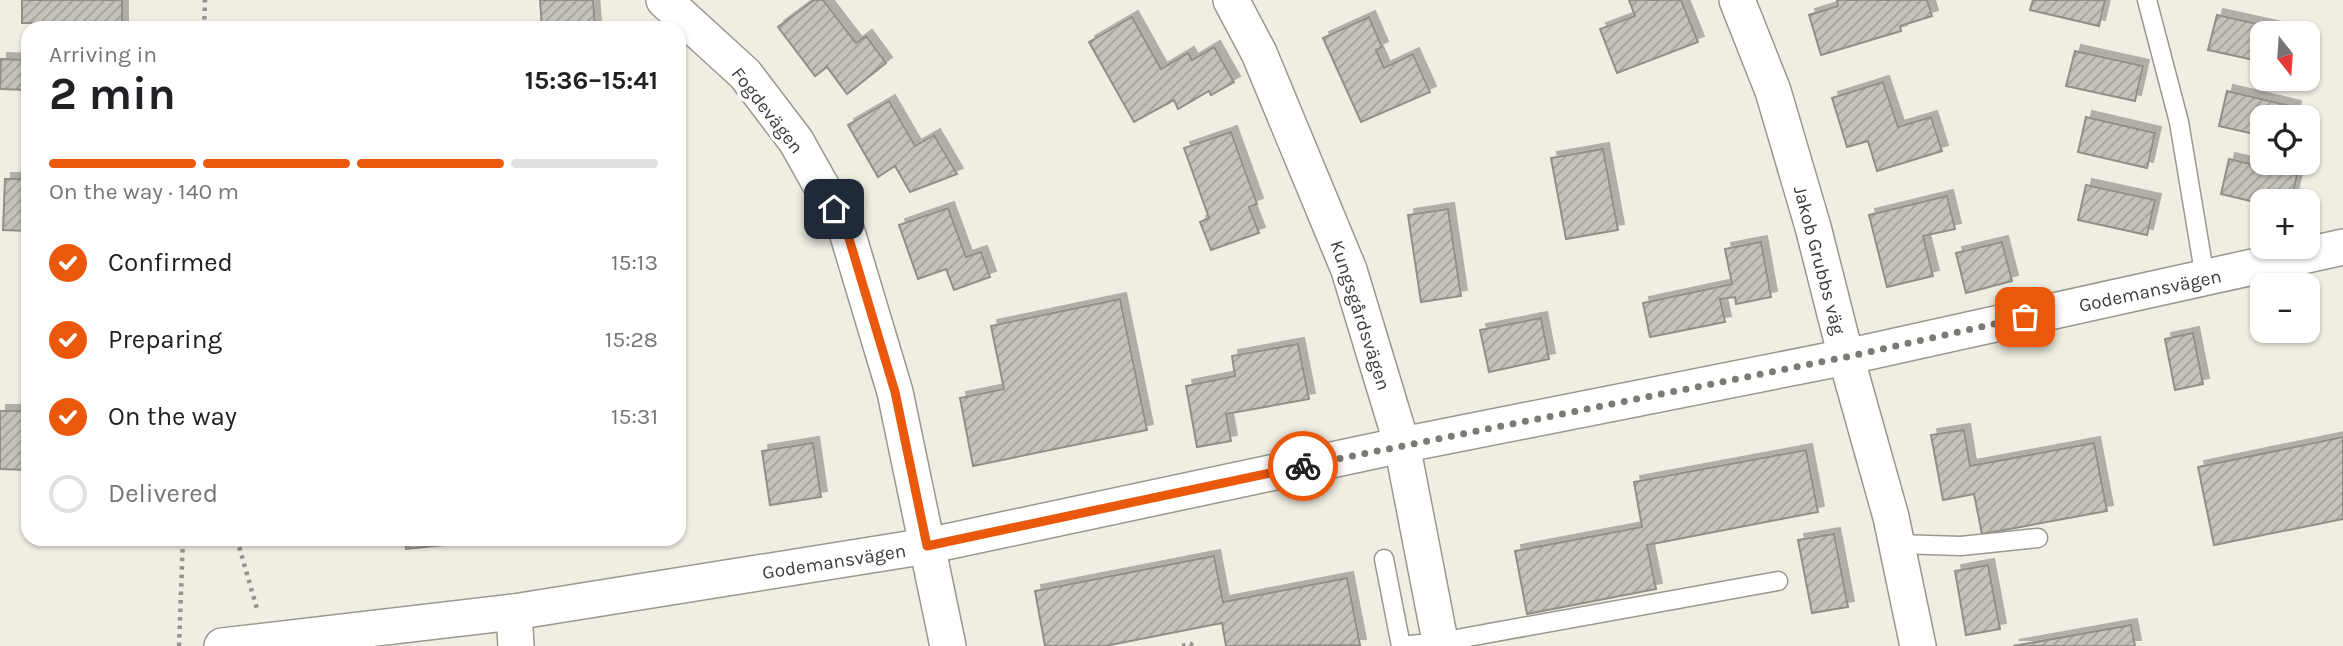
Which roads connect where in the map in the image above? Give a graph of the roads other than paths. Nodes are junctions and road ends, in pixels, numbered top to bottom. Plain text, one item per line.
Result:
1 (664, 0) edge
2 (1231, 0) edge
3 (1737, 0) edge
4 (2147, 0) edge
5 (2343, 247) edge
6 (2205, 278) junction
7 (1846, 357) junction
8 (1402, 445) junction
9 (2038, 538) dead end
10 (1897, 544) junction
11 (927, 546) junction
12 (1384, 559) dead end
13 (1778, 581) dead end
14 (515, 629) edge
15 (1497, 639) edge
16 (1441, 644) edge
17 (222, 646) edge
18 (948, 646) edge
19 (1918, 646) edge

1 - 11 street, Fogdevägen
2 - 8 street, Kungsgårdsvägen
3 - 7 street, Jakob Grubbs väg
4 - 6 lane
5 - 6 street, Godemansvägen
6 - 7 street, Godemansvägen
7 - 8 street, Godemansvägen
7 - 10 street, Jakob Grubbs väg
8 - 11 street, Godemansvägen
8 - 16 street, Kungsgårdsvägen
9 - 10 lane
10 - 19 street, Jakob Grubbs väg
11 - 14 street, Godemansvägen
11 - 18 street, Fogdevägen
12 - 16 lane
13 - 15 lane
14 - 17 street, Godemansvägen
15 - 16 lane

